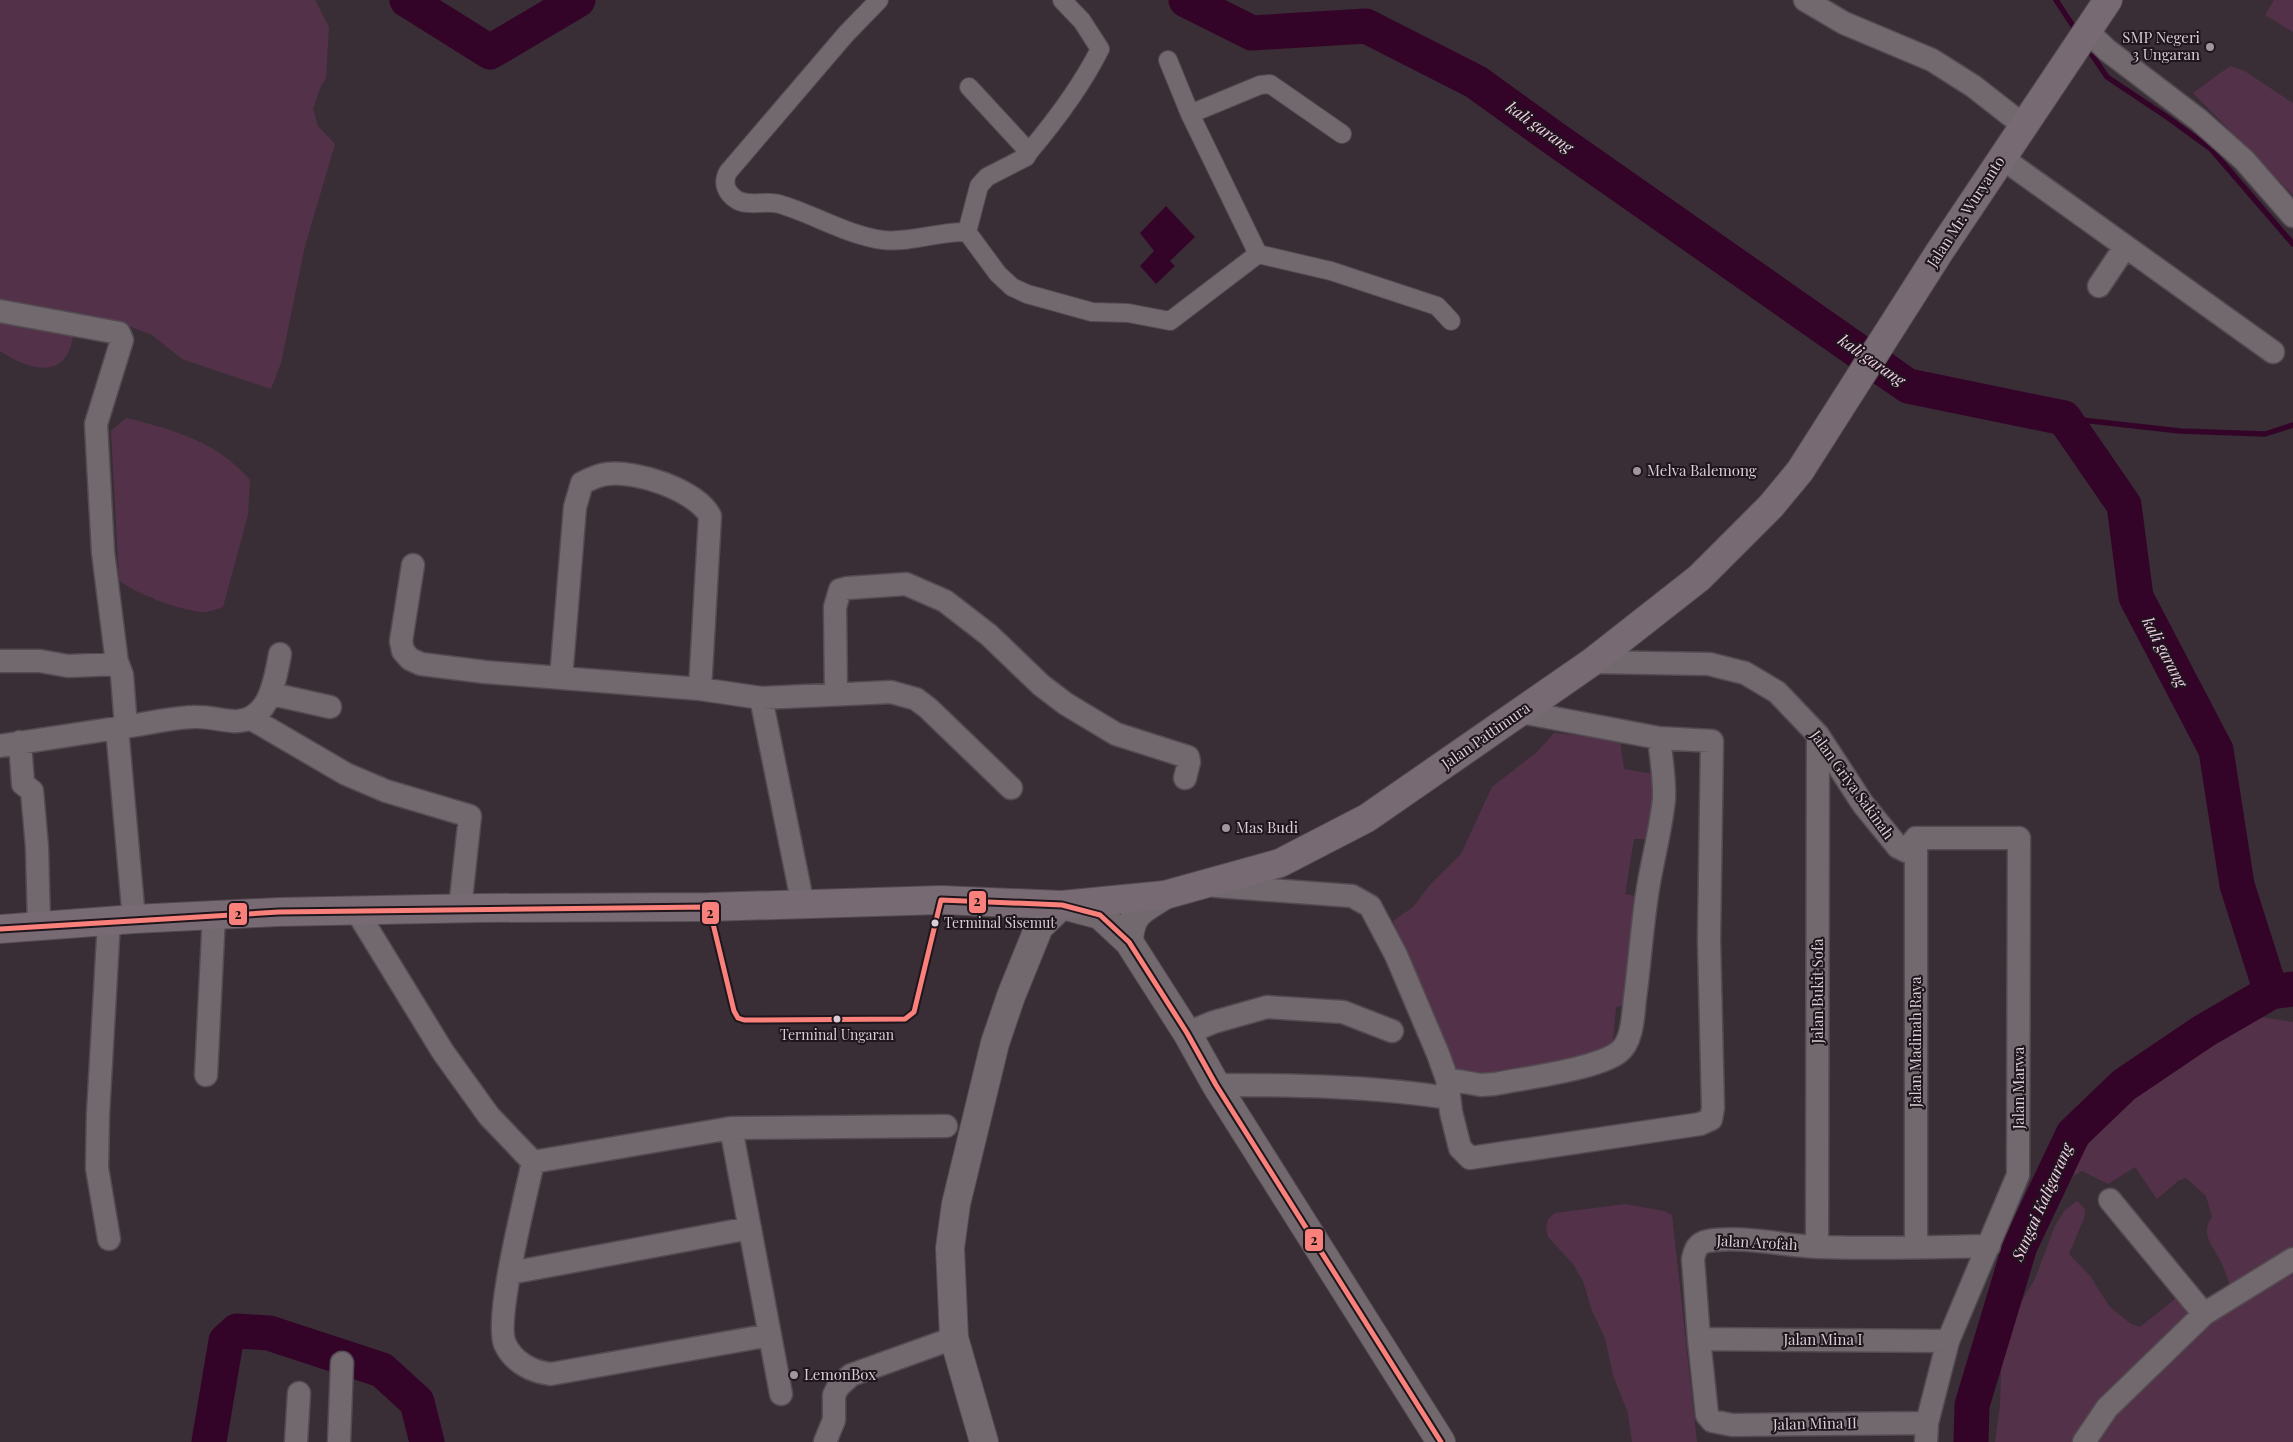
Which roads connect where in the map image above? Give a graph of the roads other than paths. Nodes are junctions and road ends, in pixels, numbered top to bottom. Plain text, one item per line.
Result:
1 (879, 0) edge
2 (1062, 0) edge
3 (1805, 0) edge
4 (2108, 0) edge
5 (2087, 30) junction
6 (1168, 60) dead end
7 (969, 87) dead end
8 (1190, 114) junction
9 (2024, 125) junction
10 (1342, 134) dead end
11 (1029, 152) junction
12 (2002, 158) junction
13 (2293, 216) edge
14 (967, 232) junction
15 (2125, 247) junction
16 (1258, 254) junction
17 (2099, 286) dead end
18 (0, 311) edge
19 (1451, 321) dead end
20 (2273, 352) dead end
21 (1828, 427) joint
22 (413, 565) dead end
23 (280, 654) dead end
24 (0, 661) edge
25 (1592, 662) junction
26 (117, 663) junction
27 (561, 678) junction
28 (700, 689) junction
29 (272, 694) junction
30 (836, 694) junction
31 (761, 698) junction
32 (330, 707) dead end
33 (1520, 712) junction
34 (250, 718) junction
35 (122, 727) junction
36 (1818, 735) junction
37 (1659, 738) junction
38 (10, 744) edge
39 (1185, 778) dead end
40 (1011, 788) dead end
41 (1916, 838) junction
42 (1202, 885) junction
43 (1165, 895) junction
44 (802, 905) junction
45 (1062, 905) junction
46 (460, 908) junction
47 (356, 910) junction
48 (214, 915) junction
49 (121, 920) junction
50 (40, 926) junction
51 (0, 929) edge
52 (1129, 942) junction
53 (1392, 1031) dead end
54 (1187, 1033) junction
55 (206, 1075) dead end
56 (1216, 1085) junction
57 (1448, 1089) junction
58 (946, 1126) dead end
59 (731, 1128) junction
60 (533, 1162) junction
61 (2110, 1200) dead end
62 (750, 1228) junction
63 (109, 1239) dead end
64 (1989, 1246) junction
65 (1817, 1247) junction
66 (1916, 1247) junction
67 (2293, 1259) edge
68 (510, 1273) junction
69 (2204, 1314) junction
70 (770, 1335) junction
71 (954, 1338) junction
72 (1699, 1339) junction
73 (1948, 1341) junction
74 (342, 1363) dead end
75 (299, 1393) dead end
76 (781, 1394) dead end
77 (1708, 1415) joint
78 (1926, 1433) edge
79 (296, 1442) edge
80 (339, 1442) edge
81 (824, 1442) edge
82 (984, 1442) edge
83 (1442, 1442) edge
84 (2084, 1442) edge

1 - 14 street
2 - 11 street
3 - 9 street
4 - 5 main road, Jalan Mr. Wuryanto
5 - 9 main road, Jalan Mr. Wuryanto
5 - 13 street
6 - 8 street
7 - 11 street
8 - 10 street
8 - 16 street
9 - 12 main road, Jalan Mr. Wuryanto
11 - 14 street
12 - 15 street
12 - 21 main road, Jalan Mr. Wuryanto
14 - 16 street
15 - 17 street
15 - 20 street
16 - 19 street
18 - 26 street
21 - 25 main road, Jalan Pattimura
22 - 27 street
23 - 29 street
24 - 26 street
25 - 33 main road, Jalan Pattimura
25 - 36 street, Jalan Griya Sakinah
26 - 35 street
27 - 28 street
27 - 28 street
28 - 31 street
29 - 32 street
29 - 34 street
30 - 31 street
30 - 39 street
30 - 40 street
31 - 44 street
33 - 37 street
33 - 42 main road, Jalan Pattimura
34 - 35 street
34 - 46 street
35 - 38 street
35 - 49 street
36 - 41 street, Jalan Griya Sakinah
36 - 65 street, Jalan Bukit Sofa
37 - 57 street
37 - 57 street
38 - 50 street
41 - 64 street, Jalan Marwa
41 - 66 street, Jalan Madinah Raya
42 - 43 main road, Jalan Pattimura
42 - 57 street
43 - 45 main road, Jalan Pattimura
43 - 52 main road
44 - 45 main road, Jalan Pattimura
44 - 46 main road, Jalan Pattimura
45 - 52 main road
45 - 71 main road
46 - 47 main road, Jalan Pattimura
47 - 48 main road, Jalan Pattimura
47 - 60 street
48 - 49 main road, Jalan Pattimura
48 - 55 street
49 - 50 main road, Jalan Pattimura
49 - 63 street
50 - 51 main road, Jalan Pattimura
52 - 54 main road
53 - 54 street
54 - 56 main road
56 - 57 street
56 - 83 main road
58 - 59 street
59 - 60 street
59 - 62 street
60 - 68 street
61 - 69 street
62 - 68 street
62 - 70 street
64 - 66 street, Jalan Arofah
64 - 73 street, Jalan Marwa
65 - 66 street, Jalan Arofah
65 - 72 street, Jalan Arofah
67 - 69 street
68 - 70 street
69 - 84 street
70 - 76 street
71 - 81 street
71 - 82 main road
72 - 73 street, Jalan Mina I
72 - 77 street, Jalan Arofah
73 - 78 street, Jalan Marwa
74 - 80 street
75 - 79 street
77 - 78 street, Jalan Mina II

